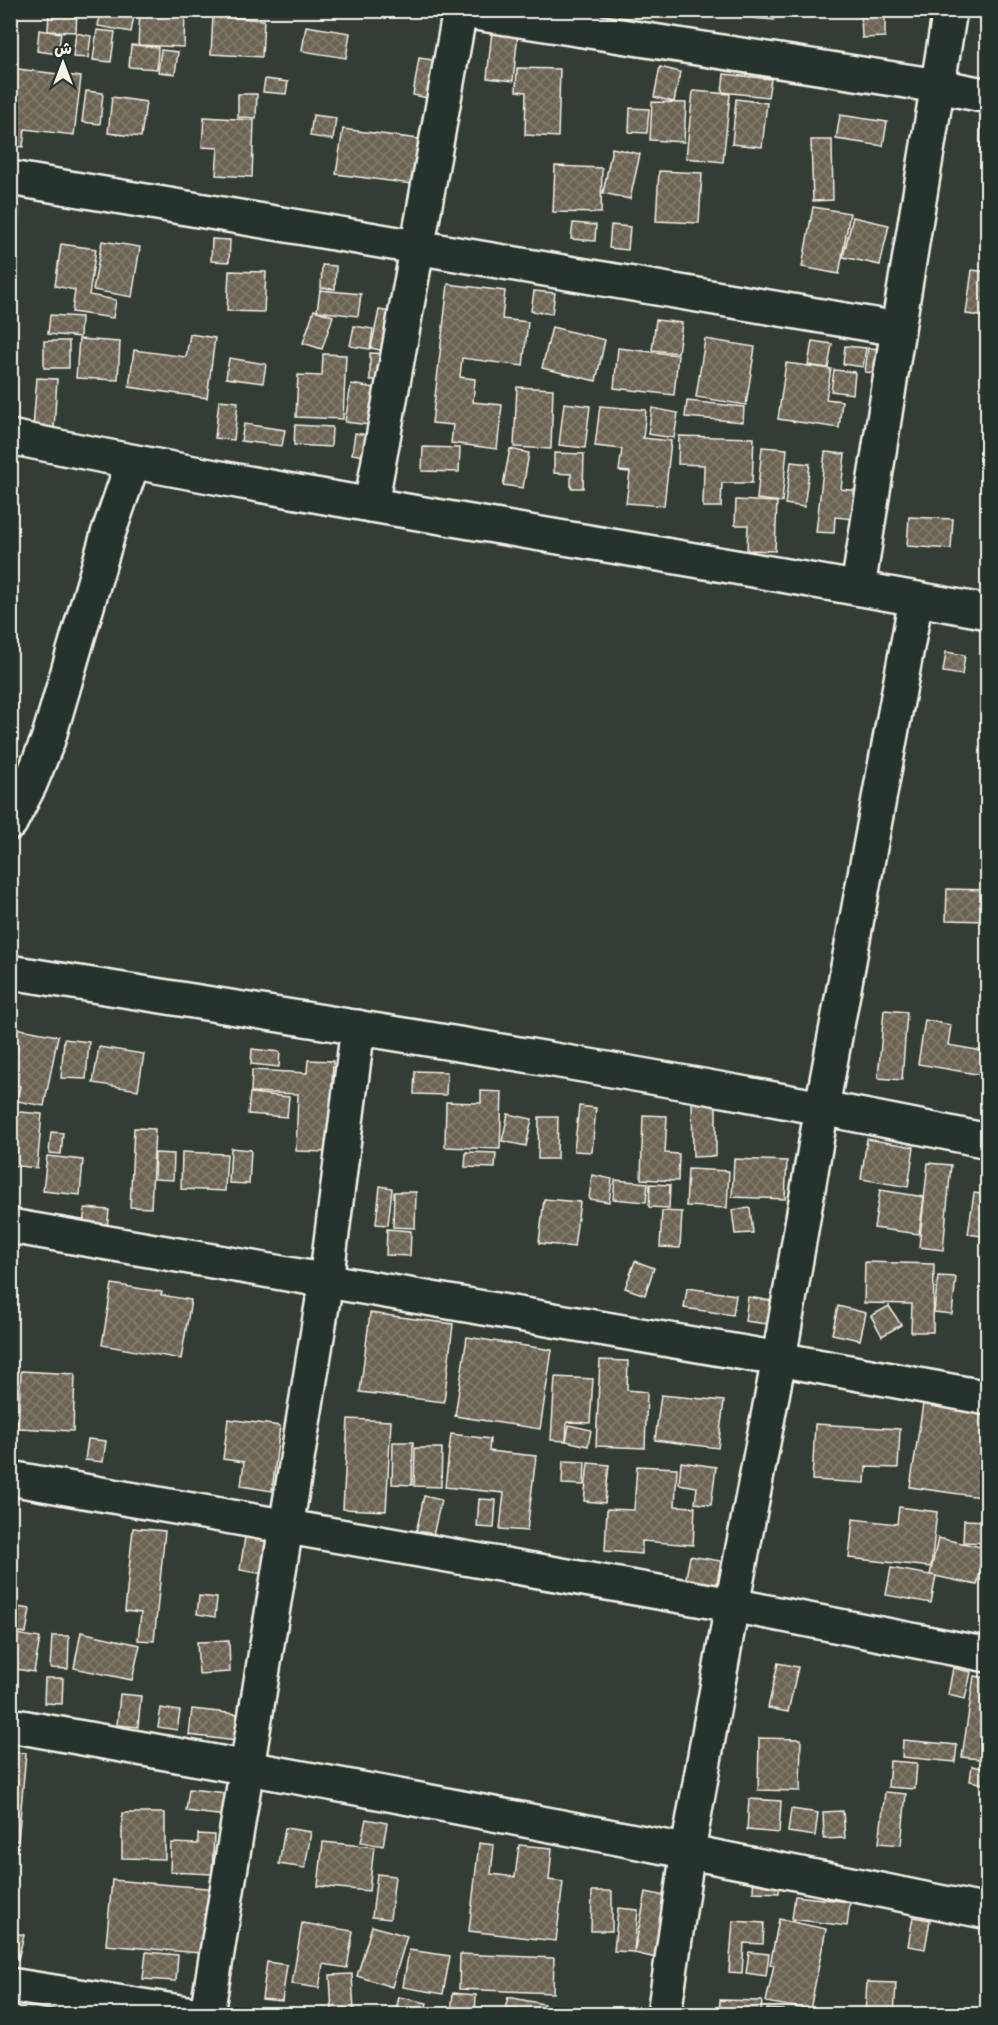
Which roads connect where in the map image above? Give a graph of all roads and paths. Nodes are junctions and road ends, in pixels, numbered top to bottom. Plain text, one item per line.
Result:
1 (950, 10) edge
2 (458, 11) edge
3 (938, 86) junction
4 (987, 96) edge
5 (10, 177) edge
6 (416, 247) junction
7 (898, 329) junction
8 (10, 436) edge
9 (133, 462) junction
10 (371, 505) junction
11 (858, 588) junction
12 (916, 599) junction
13 (987, 612) edge
14 (10, 823) edge
15 (10, 972) edge
16 (358, 1027) junction
17 (822, 1107) junction
18 (987, 1141) edge
19 (10, 1226) edge
20 (326, 1281) junction
21 (779, 1359) junction
22 (987, 1398) edge
23 (10, 1478) edge
24 (288, 1526) junction
25 (732, 1605) junction
26 (987, 1655) edge
27 (10, 1725) edge
28 (249, 1767) junction
29 (688, 1850) junction
30 (987, 1912) edge
31 (10, 1985) edge
32 (193, 2014) edge
33 (207, 2014) edge
34 (663, 2014) edge

1 - 3 street
2 - 3 street
2 - 6 street
3 - 4 street
3 - 7 street
5 - 6 street
6 - 7 street
6 - 10 street
7 - 11 street
8 - 9 street
9 - 10 street
9 - 14 street
10 - 11 street
11 - 12 street
12 - 13 street
12 - 17 street
15 - 16 street
16 - 17 street
16 - 20 street
17 - 18 street
17 - 21 street
19 - 20 street
20 - 21 street
20 - 24 street
21 - 22 street
21 - 25 street
23 - 24 street
24 - 25 street
24 - 28 street
25 - 26 street
25 - 29 street
27 - 28 street
28 - 29 street
28 - 33 street
29 - 30 street
29 - 34 street
31 - 32 street

